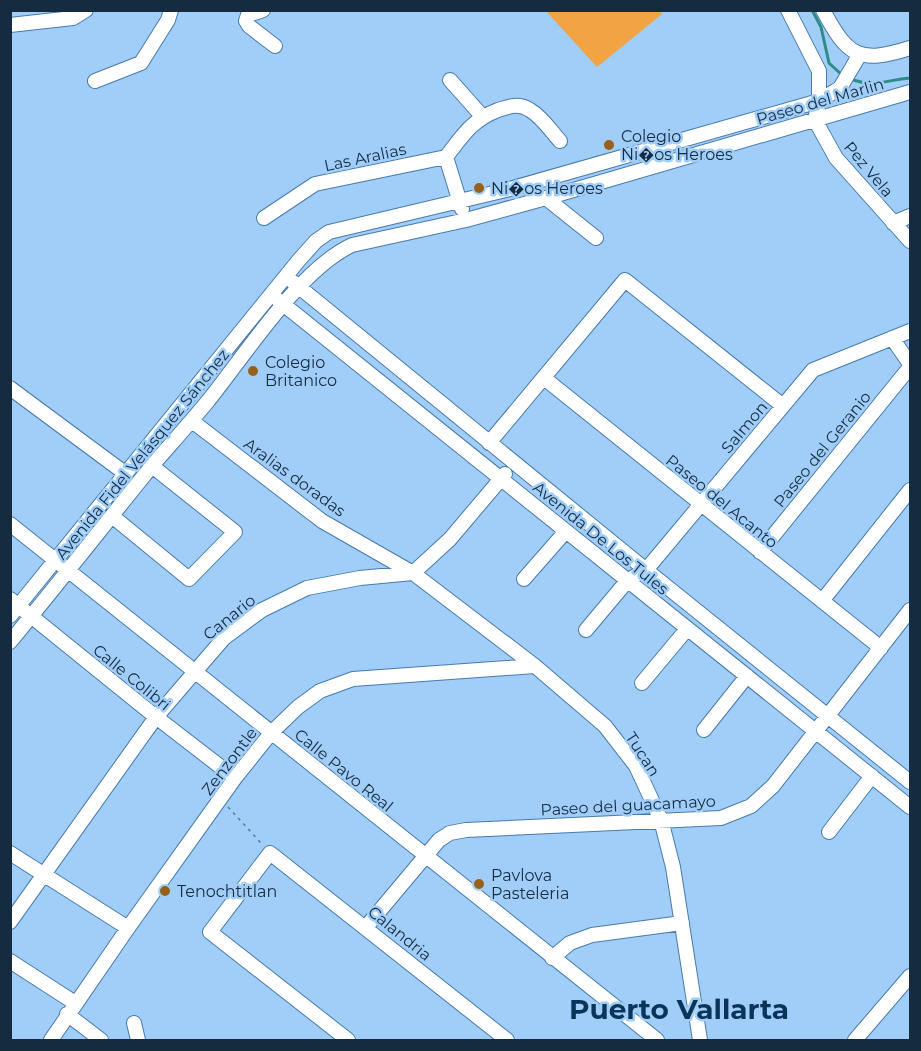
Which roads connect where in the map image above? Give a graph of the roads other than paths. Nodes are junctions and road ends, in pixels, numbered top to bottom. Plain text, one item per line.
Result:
1 (86, 10) edge
2 (171, 10) edge
3 (263, 10) edge
4 (788, 10) edge
5 (823, 10) edge
6 (10, 25) edge
7 (275, 46) dead end
8 (910, 48) edge
9 (860, 54) junction
10 (450, 80) dead end
11 (95, 81) dead end
12 (910, 92) edge
13 (819, 101) junction
14 (482, 116) junction
15 (815, 120) junction
16 (560, 141) dead end
17 (647, 150) junction
18 (446, 157) junction
19 (653, 167) junction
20 (546, 198) junction
21 (460, 202) junction
22 (910, 216) edge
23 (264, 218) dead end
24 (466, 220) junction
25 (893, 223) junction
26 (596, 238) dead end
27 (910, 241) edge
28 (286, 277) junction
29 (299, 287) junction
30 (272, 295) junction
31 (284, 305) junction
32 (910, 331) edge
33 (892, 339) junction
34 (910, 365) edge
35 (544, 378) junction
36 (10, 388) edge
37 (783, 406) junction
38 (192, 420) junction
39 (489, 443) junction
40 (514, 464) junction
41 (152, 466) junction
42 (126, 474) junction
43 (501, 480) junction
44 (910, 490) edge
45 (700, 504) junction
46 (112, 516) junction
47 (10, 524) edge
48 (566, 531) junction
49 (760, 552) junction
50 (57, 559) junction
51 (68, 569) junction
52 (646, 570) junction
53 (412, 573) junction
54 (524, 579) dead end
55 (628, 580) junction
56 (822, 601) junction
57 (13, 607) edge
58 (910, 610) edge
59 (31, 616) junction
60 (687, 629) junction
61 (586, 630) dead end
62 (10, 642) edge
63 (880, 648) junction
64 (535, 666) junction
65 (194, 672) junction
66 (747, 676) junction
67 (642, 683) dead end
68 (827, 715) junction
69 (156, 717) junction
70 (704, 730) dead end
71 (815, 730) junction
72 (271, 733) junction
73 (872, 776) junction
74 (235, 778) junction
75 (910, 782) edge
76 (910, 807) edge
77 (661, 820) junction
78 (829, 832) dead end
79 (10, 853) edge
80 (425, 856) junction
81 (44, 875) junction
82 (10, 922) edge
83 (682, 923) junction
84 (366, 927) junction
85 (128, 928) junction
86 (552, 958) junction
87 (10, 961) edge
88 (910, 976) edge
89 (71, 1009) junction
90 (135, 1023) dead end
91 (51, 1041) edge
92 (100, 1041) edge
93 (138, 1041) edge
94 (348, 1041) edge
95 (507, 1041) edge
96 (657, 1041) edge
97 (700, 1041) edge
98 (855, 1041) edge

1 - 6 street
2 - 11 street
3 - 7 street
4 - 13 street
5 - 9 street, Paseo del Marlin
8 - 9 street, Paseo del Marlin
9 - 13 street, Paseo del Marlin
10 - 14 street
12 - 15 street, Paseo del Marlin
13 - 15 street
13 - 17 street, Paseo del Marlin
14 - 16 street
14 - 18 street
15 - 19 street, Paseo del Marlin
15 - 25 street, Pez Vela
17 - 19 street
17 - 21 street, Paseo del Marlin
18 - 21 street
18 - 23 street, Las Aralias
19 - 20 street, Paseo del Marlin
20 - 24 street, Paseo del Marlin
20 - 26 street
21 - 24 street
21 - 28 street, Paseo del Marlin
22 - 25 street
24 - 29 street, Paseo del Marlin
25 - 27 street, Pez Vela
28 - 29 street, Avenida De Los Tules
28 - 30 street, Avenida Fidel Velásquez Sánchez
29 - 31 street, Avenida Fidel Velásquez Sánchez
29 - 39 street, Avenida De Los Tules
30 - 31 street, Avenida De Los Tules
30 - 42 street, Avenida Fidel Velásquez Sánchez
31 - 38 street, Avenida Fidel Velásquez Sánchez
31 - 43 street, Avenida De Los Tules
32 - 33 street, Salmon
33 - 34 street
33 - 37 street, Salmon
34 - 49 street, Paseo del Geranio
35 - 37 street
35 - 39 street
35 - 45 street, Paseo del Acanto
36 - 42 street
37 - 45 street, Salmon
38 - 41 street, Avenida Fidel Velásquez Sánchez
38 - 53 street, Aralias doradas
39 - 40 street, Avenida De Los Tules
40 - 43 street
40 - 52 street, Avenida De Los Tules
41 - 46 street, Avenida Fidel Velásquez Sánchez
41 - 46 street
42 - 50 street, Avenida Fidel Velásquez Sánchez
43 - 48 street, Avenida De Los Tules
43 - 53 street
44 - 56 street
45 - 49 street, Paseo del Acanto
45 - 52 street, Salmon
46 - 51 street, Avenida Fidel Velásquez Sánchez
47 - 50 street, Calle Pavo Real
48 - 54 street
48 - 55 street, Avenida De Los Tules
49 - 56 street, Paseo del Acanto
50 - 51 street, Calle Pavo Real
50 - 57 street, Avenida Fidel Velásquez Sánchez
51 - 59 street, Avenida Fidel Velásquez Sánchez
51 - 65 street, Calle Pavo Real
52 - 55 street, Salmon
52 - 68 street, Avenida De Los Tules
53 - 64 street, Tucan
53 - 65 street, Canario
55 - 60 street, Avenida De Los Tules
55 - 61 street
56 - 63 street, Paseo del Acanto
57 - 59 street, Calle Colibri
58 - 63 street, Paseo del guacamayo
59 - 62 street, Avenida Fidel Velásquez Sánchez
59 - 69 street, Calle Colibri
60 - 66 street, Avenida De Los Tules
60 - 67 street
63 - 68 street, Paseo del guacamayo
64 - 72 street, Zenzontle
64 - 77 street, Tucan
65 - 69 street, Canario
65 - 72 street, Calle Pavo Real
66 - 70 street
66 - 71 street, Avenida De Los Tules
68 - 71 street, Paseo del guacamayo
68 - 75 street, Avenida De Los Tules
69 - 74 street, Calle Colibri
69 - 81 street, Canario
71 - 73 street, Avenida De Los Tules
71 - 77 street, Paseo del guacamayo
72 - 74 street, Zenzontle
72 - 80 street, Calle Pavo Real
73 - 76 street, Avenida De Los Tules
73 - 78 street
74 - 85 street, Zenzontle
77 - 80 street, Paseo del guacamayo
77 - 83 street, Tucan
79 - 81 street
80 - 84 street, Paseo del guacamayo
80 - 86 street, Calle Pavo Real
81 - 82 street, Canario
81 - 85 street
83 - 86 street
83 - 97 street, Tucan
84 - 94 street, Calandria
84 - 95 street, Calandria
85 - 89 street, Zenzontle
86 - 96 street, Calle Pavo Real
87 - 89 street
88 - 98 street
89 - 91 street, Zenzontle
89 - 92 street
90 - 93 street

